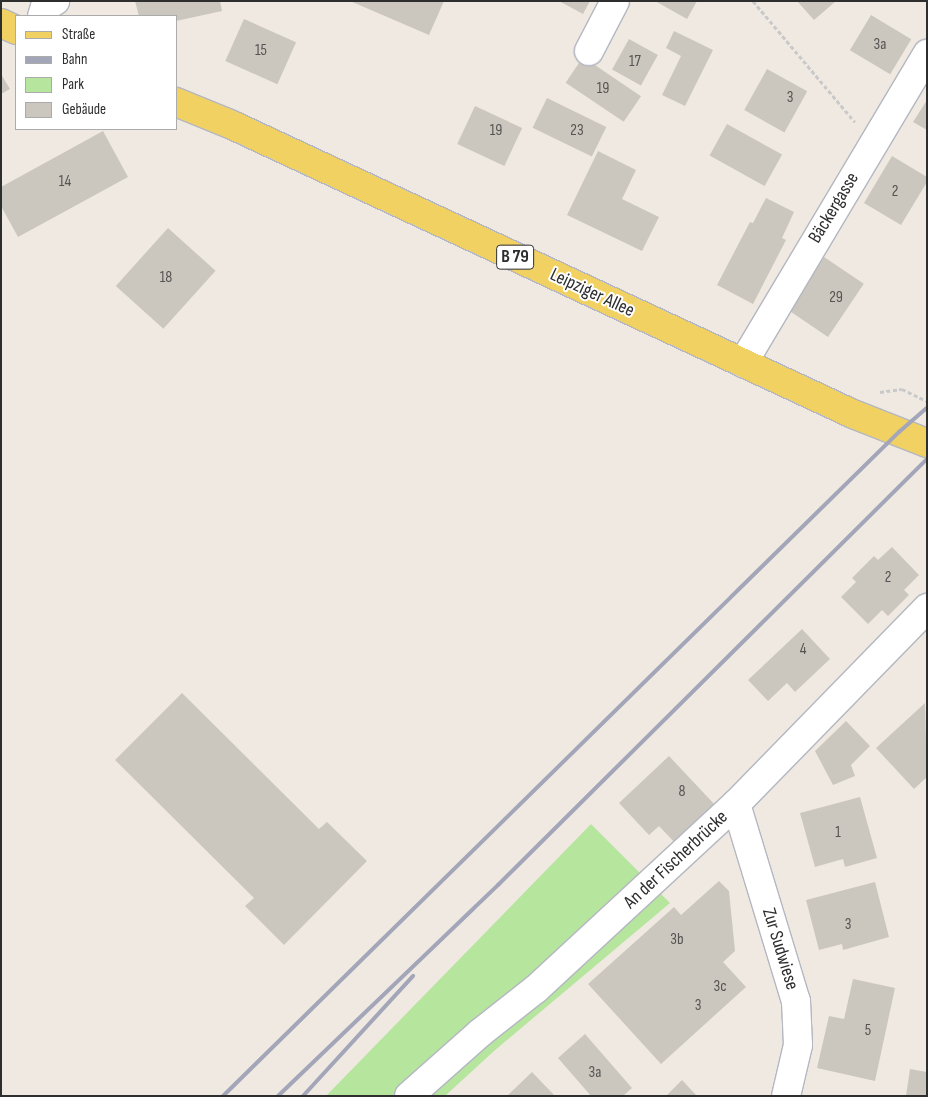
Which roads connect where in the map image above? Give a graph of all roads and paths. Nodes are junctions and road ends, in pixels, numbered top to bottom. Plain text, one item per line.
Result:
1 (55, 1) edge
2 (615, 1) edge
3 (754, 1) edge
4 (42, 15) edge
5 (1, 22) edge
6 (15, 29) edge
7 (589, 51) dead end
8 (927, 54) edge
9 (178, 103) edge
10 (873, 143) junction
11 (743, 363) junction
12 (927, 443) edge
13 (927, 608) edge
14 (736, 804) junction
15 (409, 1096) edge
16 (786, 1096) edge

1 - 4 street
2 - 7 street
3 - 10 path
5 - 6 main road
8 - 10 street, Bäckergasse
9 - 11 main road, Leipziger Allee / B 79
10 - 11 street, Bäckergasse
11 - 12 main road, Leipziger Allee / B 79
13 - 14 street, An der Fischerbrücke
14 - 15 street, An der Fischerbrücke
14 - 16 street, Zur Sudwiese

